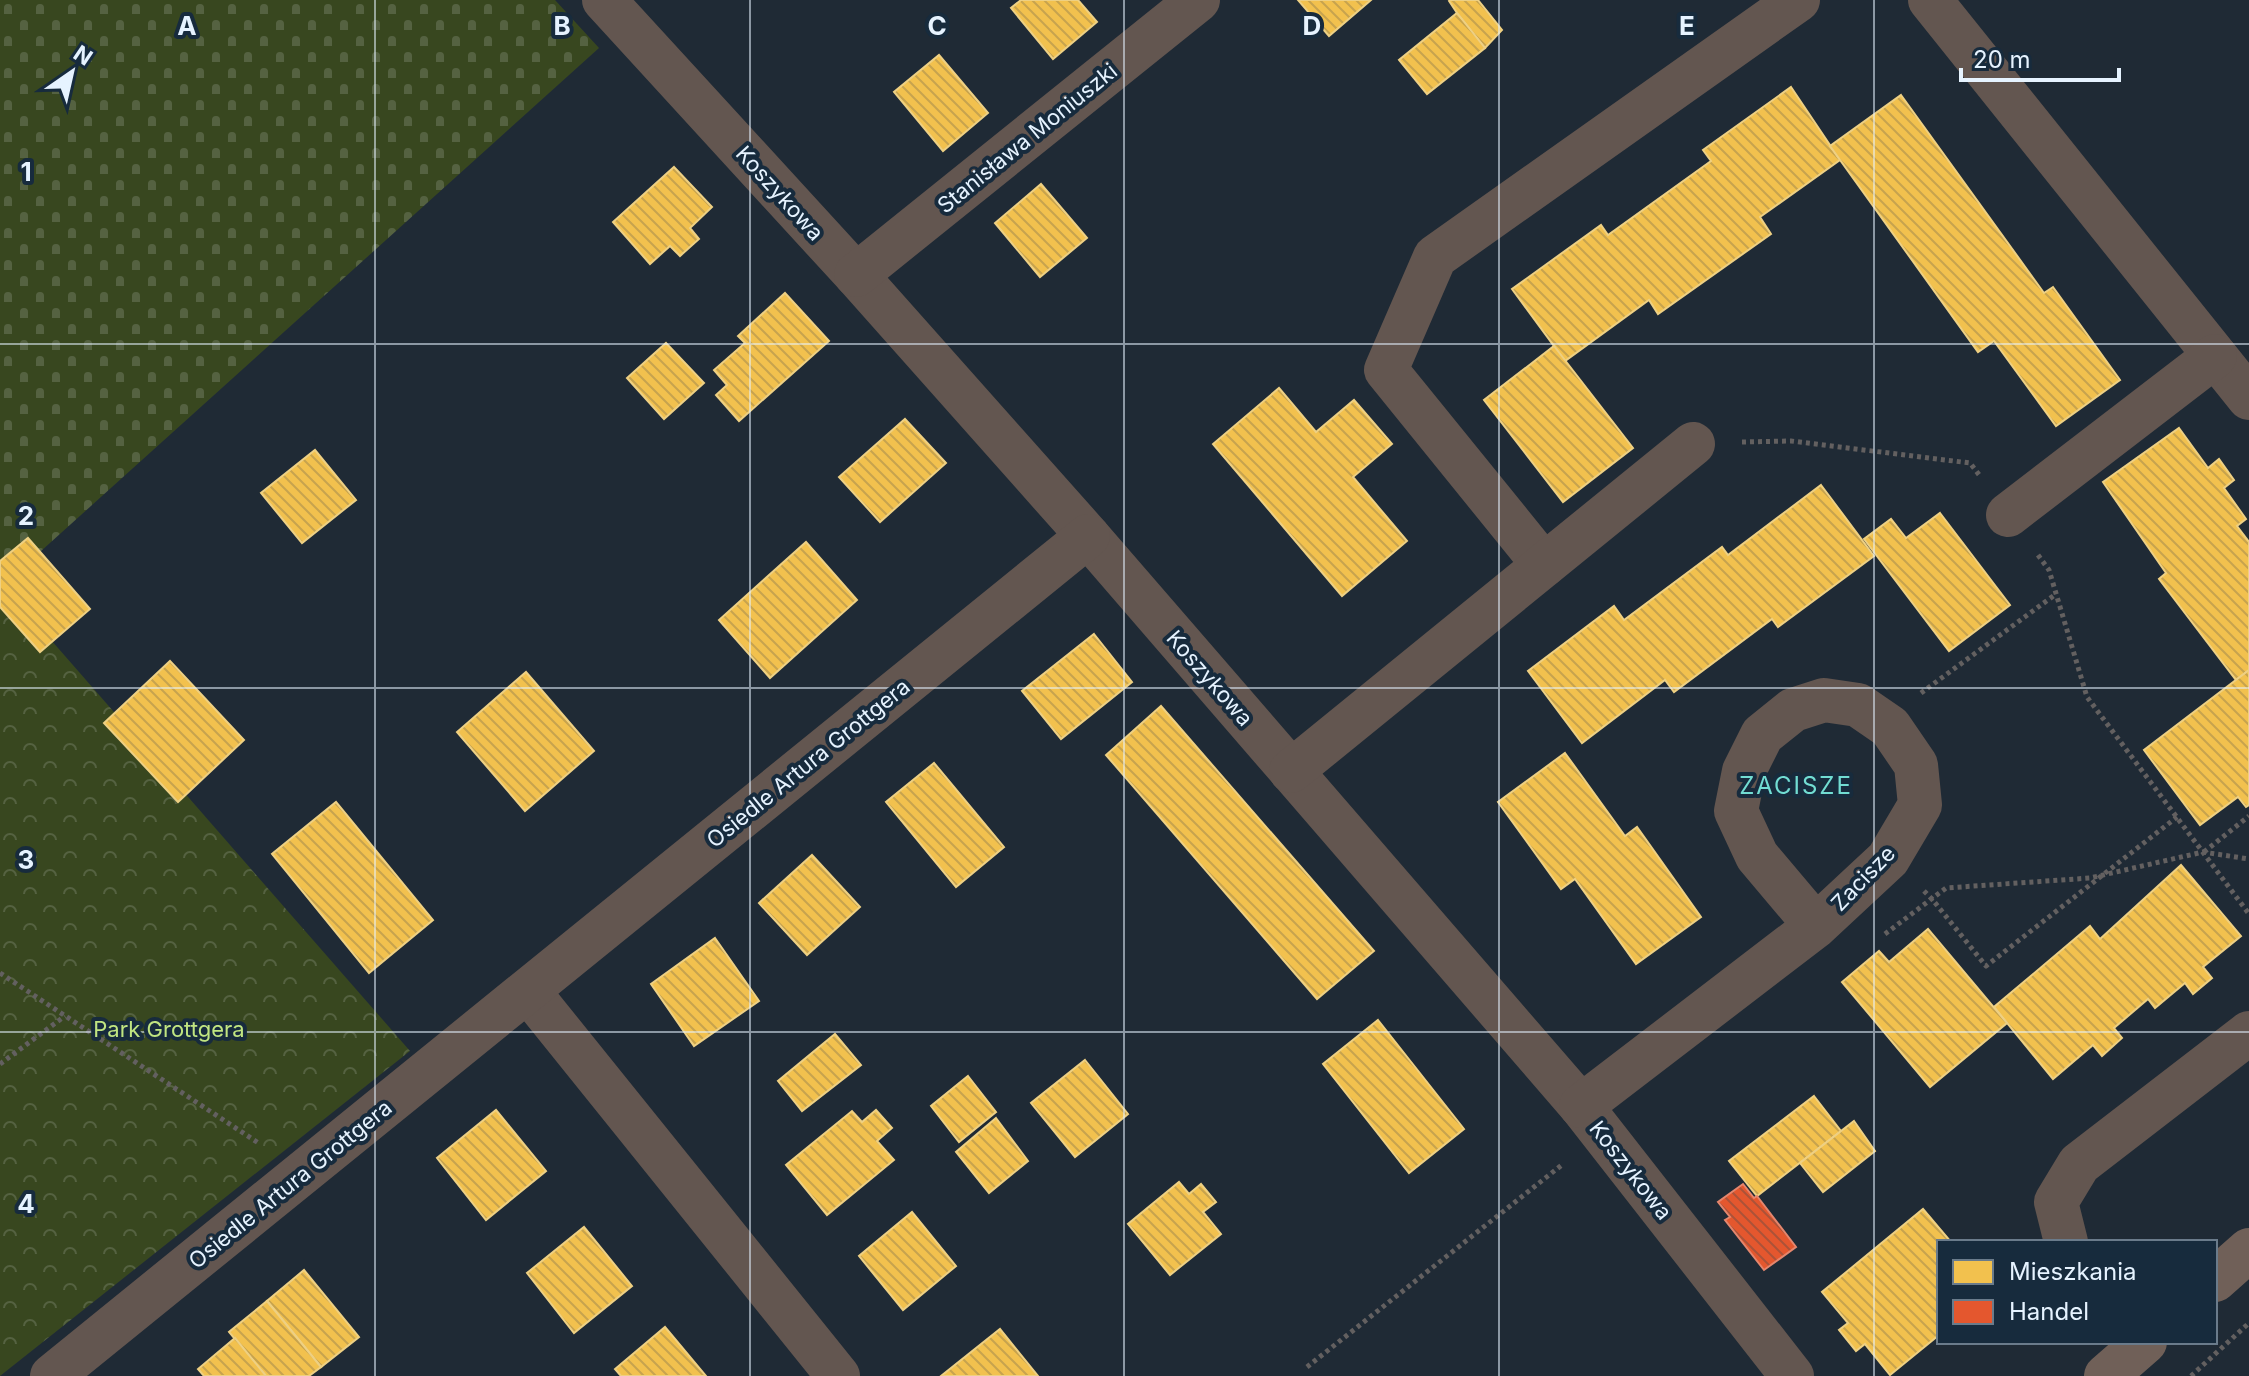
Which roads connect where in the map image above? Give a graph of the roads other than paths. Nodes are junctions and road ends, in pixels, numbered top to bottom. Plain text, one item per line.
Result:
1 (604, 0) edge
2 (1198, 0) edge
3 (1798, 0) edge
4 (1930, 0) edge
5 (856, 275) junction
6 (2215, 356) junction
7 (2249, 398) edge
8 (1693, 444) road end
9 (2008, 515) road end
10 (1088, 536) junction
11 (1544, 565) junction
12 (1291, 771) junction
13 (1816, 926) junction
14 (528, 991) junction
15 (2249, 1033) edge
16 (1592, 1120) junction
17 (2066, 1240) edge
18 (2249, 1250) edge
19 (2217, 1278) edge
20 (2143, 1344) edge
21 (52, 1376) edge
22 (838, 1376) edge
23 (1792, 1376) edge
24 (2106, 1376) edge

1 - 5 street, Koszykowa
2 - 5 street, Stanisława Moniuszki
3 - 11 street
4 - 6 street
5 - 10 street, Koszykowa
6 - 7 street
6 - 9 street
8 - 11 street
10 - 12 street, Koszykowa
10 - 14 street, Osiedle Artura Grottgera
11 - 12 street
12 - 16 street, Koszykowa
13 - 13 street, Zacisze
13 - 16 street, Zacisze
14 - 21 street, Osiedle Artura Grottgera
14 - 22 street
15 - 17 street
16 - 23 street, Koszykowa
18 - 19 main road
20 - 24 main road

